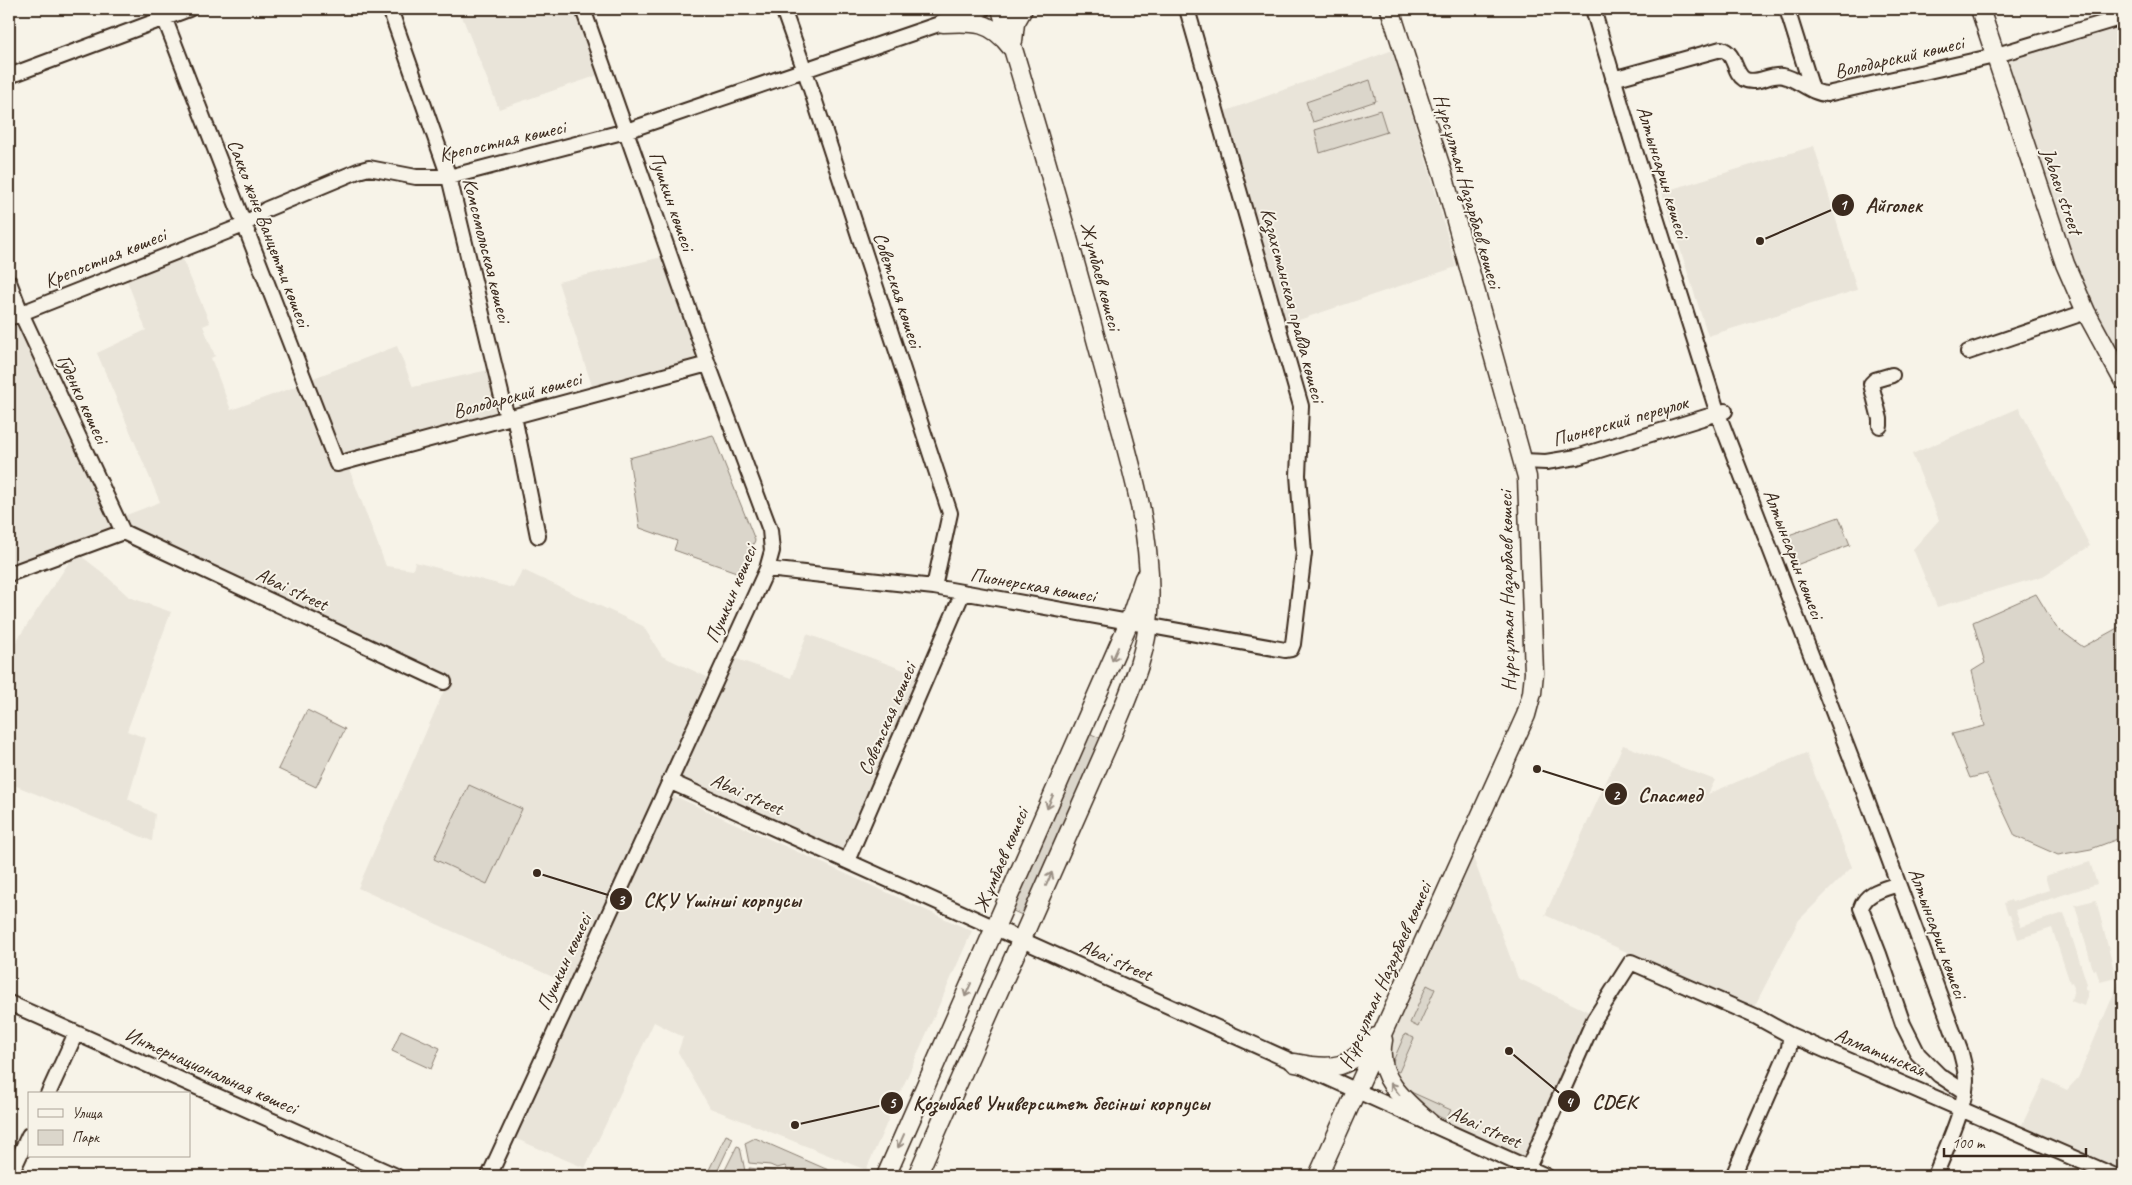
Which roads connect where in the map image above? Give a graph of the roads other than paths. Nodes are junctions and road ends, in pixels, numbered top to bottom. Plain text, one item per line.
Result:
1 (190, 9) edge
2 (390, 9) edge
3 (583, 9) edge
4 (783, 9) edge
5 (960, 9) edge
6 (983, 9) edge
7 (1001, 9) edge
8 (1023, 9) edge
9 (1188, 9) edge
10 (1390, 9) edge
11 (1593, 9) edge
12 (1787, 9) edge
13 (1980, 9) edge
14 (2123, 16) edge
15 (164, 17) junction
16 (943, 23) junction
17 (1014, 52) junction
18 (1995, 55) junction
19 (805, 70) junction
20 (9, 76) edge
21 (1613, 79) junction
22 (1812, 89) junction
23 (626, 132) junction
24 (449, 177) junction
25 (244, 225) junction
26 (9, 282) edge
27 (2086, 312) junction
28 (15, 315) edge
29 (1968, 352) dead end
30 (708, 364) junction
31 (1892, 376) dead end
32 (2123, 380) edge
33 (1722, 412) junction
34 (511, 417) junction
35 (1880, 426) dead end
36 (1523, 461) junction
37 (336, 464) joint
38 (123, 532) junction
39 (538, 536) dead end
40 (1149, 558) junction
41 (767, 569) junction
42 (9, 574) edge
43 (934, 587) junction
44 (963, 592) junction
45 (1129, 622) junction
46 (1148, 626) junction
47 (1291, 649) joint
48 (444, 682) dead end
49 (669, 781) junction
50 (848, 861) junction
51 (1898, 884) junction
52 (995, 928) junction
53 (1022, 940) junction
54 (9, 1003) edge
55 (1389, 1018) junction
56 (76, 1033) junction
57 (1788, 1034) junction
58 (1295, 1063) junction
59 (49, 1092) edge
60 (1357, 1092) junction
61 (1964, 1092) junction
62 (1960, 1108) junction
63 (1430, 1123) junction
64 (28, 1137) edge
65 (1528, 1168) junction
66 (10, 1176) edge
67 (396, 1176) edge
68 (489, 1176) edge
69 (886, 1176) edge
70 (917, 1176) edge
71 (1318, 1176) edge
72 (1546, 1176) edge
73 (1733, 1176) edge
74 (1935, 1176) edge
75 (2115, 1176) edge

1 - 15 street
2 - 24 street, Комсомольская көшесі
3 - 23 street, Пушкин көшесі
4 - 19 street, Советская көшесі
5 - 16 main road
6 - 16 street, Крепостная көшесі
7 - 17 main road, Жұмбаев көшесі
8 - 17 main road
9 - 47 street, Казахстанская правда көшесі
10 - 36 main road, Нұрсұлтан Назарбаев көшесі
11 - 21 street, Алтынсарин көшесі
12 - 22 street
13 - 18 main road, Jabaev street
14 - 18 street, Володарский көшесі
15 - 20 street
15 - 25 street, Сакко және Ванцетти көшесі
16 - 17 main road
16 - 19 street, Крепостная көшесі
17 - 40 main road, Жұмбаев көшесі
18 - 22 street, Володарский көшесі
18 - 27 main road, Jabaev street
19 - 23 street, Крепостная көшесі
19 - 43 street, Советская көшесі
21 - 22 street, Володарский көшесі
21 - 33 street, Алтынсарин көшесі
23 - 24 street, Крепостная көшесі
23 - 30 street, Пушкин көшесі
24 - 25 street, Крепостная көшесі
24 - 34 street, Комсомольская көшесі
25 - 28 street, Крепостная көшесі
25 - 37 street, Сакко және Ванцетти көшесі
26 - 28 street, Гуденко көшесі
27 - 29 street
27 - 32 main road, Jabaev street
28 - 38 street, Гуденко көшесі
30 - 34 street, Володарский көшесі
30 - 41 street, Пушкин көшесі
31 - 35 street
33 - 36 street, Пионерский переулок
33 - 51 street, Алтынсарин көшесі
34 - 37 street, Володарский көшесі
34 - 39 street, Комсомольская көшесі
36 - 55 main road, Нұрсұлтан Назарбаев көшесі
38 - 42 street
38 - 48 street, Abai street
40 - 45 main road, Жұмбаев көшесі
40 - 46 main road, Жұмбаев көшесі
41 - 43 street, Пионерская көшесі
41 - 49 street, Пушкин көшесі
43 - 44 street, Пионерская көшесі
44 - 45 street, Пионерская көшесі
44 - 50 street, Советская көшесі
45 - 46 street, Пионерская көшесі
45 -> 52 main road, Жұмбаев көшесі
46 - 47 street, Пионерская көшесі
53 -> 46 main road, Жұмбаев көшесі
49 - 50 street, Abai street
49 - 68 street, Пушкин көшесі
50 - 52 street, Abai street
51 - 61 street, Алтынсарин көшесі
51 - 61 street
52 - 53 street, Abai street
52 -> 69 main road, Жұмбаев көшесі
53 - 58 street, Abai street
53 - 70 main road, Жұмбаев көшесі
54 - 56 street, Интернациональная көшесі
55 - 58 main road
55 - 60 main road, Нұрсұлтан Назарбаев көшесі
63 -> 55 main road
56 - 59 street
56 - 67 street, Интернациональная көшесі
57 - 62 street, Алматинская
57 - 65 street, Алматинская
57 - 73 street
58 - 60 street, Abai street
60 - 63 street, Abai street
60 - 71 main road, Нұрсұлтан Назарбаев көшесі
61 - 62 street, Алтынсарин көшесі
62 - 74 street, Алтынсарин көшесі
62 - 75 street, Алматинская
63 - 65 street, Abai street
64 - 66 street
65 - 72 street, Abai street

